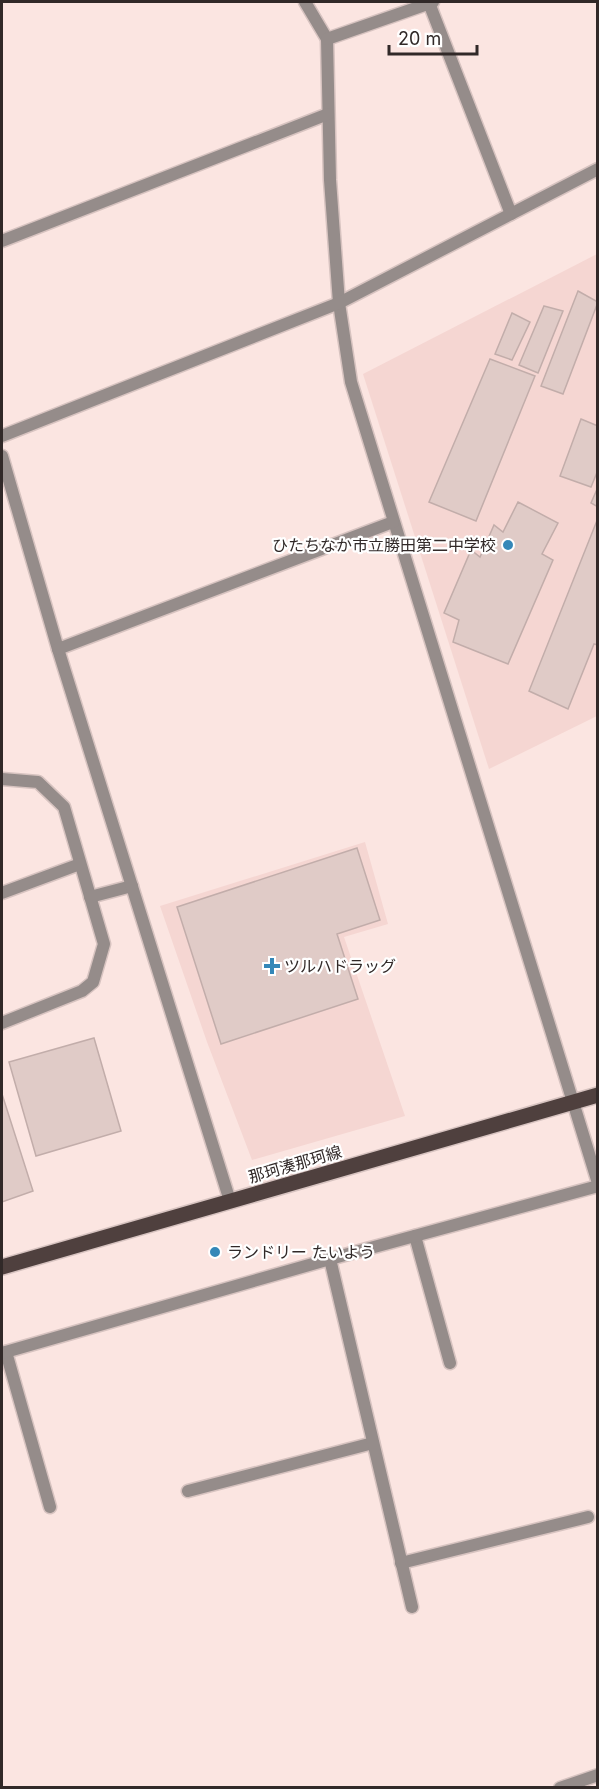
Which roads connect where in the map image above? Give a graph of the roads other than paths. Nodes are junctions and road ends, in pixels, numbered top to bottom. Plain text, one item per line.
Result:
1 (305, 2) edge
2 (431, 2) edge
3 (327, 39) junction
4 (328, 114) junction
5 (597, 169) edge
6 (511, 214) junction
7 (2, 241) edge
8 (339, 303) junction
9 (2, 436) edge
10 (2, 456) edge
11 (393, 522) junction
12 (58, 649) junction
13 (2, 779) edge
14 (80, 864) junction
15 (132, 886) junction
16 (2, 893) edge
17 (90, 897) junction
18 (2, 1023) edge
19 (597, 1095) edge
20 (574, 1102) junction
21 (597, 1185) edge
22 (230, 1201) junction
23 (415, 1236) junction
24 (330, 1259) junction
25 (2, 1267) edge
26 (4, 1352) edge
27 (450, 1363) dead end
28 (373, 1443) junction
29 (188, 1491) dead end
30 (50, 1507) dead end
31 (588, 1517) dead end
32 (401, 1563) junction
33 (412, 1607) dead end
34 (597, 1775) edge
35 (560, 1788) edge

1 - 3 street
2 - 3 street
2 - 6 street
3 - 4 street
4 - 7 street
4 - 8 street
5 - 6 street
6 - 8 street
8 - 9 street
8 - 11 street
10 - 12 street
11 - 12 street
11 - 20 street
12 - 15 street
13 - 14 street
14 - 16 street
14 - 17 street
15 - 17 street
15 - 22 street
17 - 18 street
19 - 20 main road, 那珂湊那珂線
20 - 21 street
20 - 22 main road, 那珂湊那珂線
21 - 23 street
22 - 25 main road, 那珂湊那珂線
23 - 24 street
23 - 27 street
24 - 26 street
24 - 28 street
26 - 30 street
28 - 29 street
28 - 32 street
31 - 32 street
32 - 33 street
34 - 35 street

